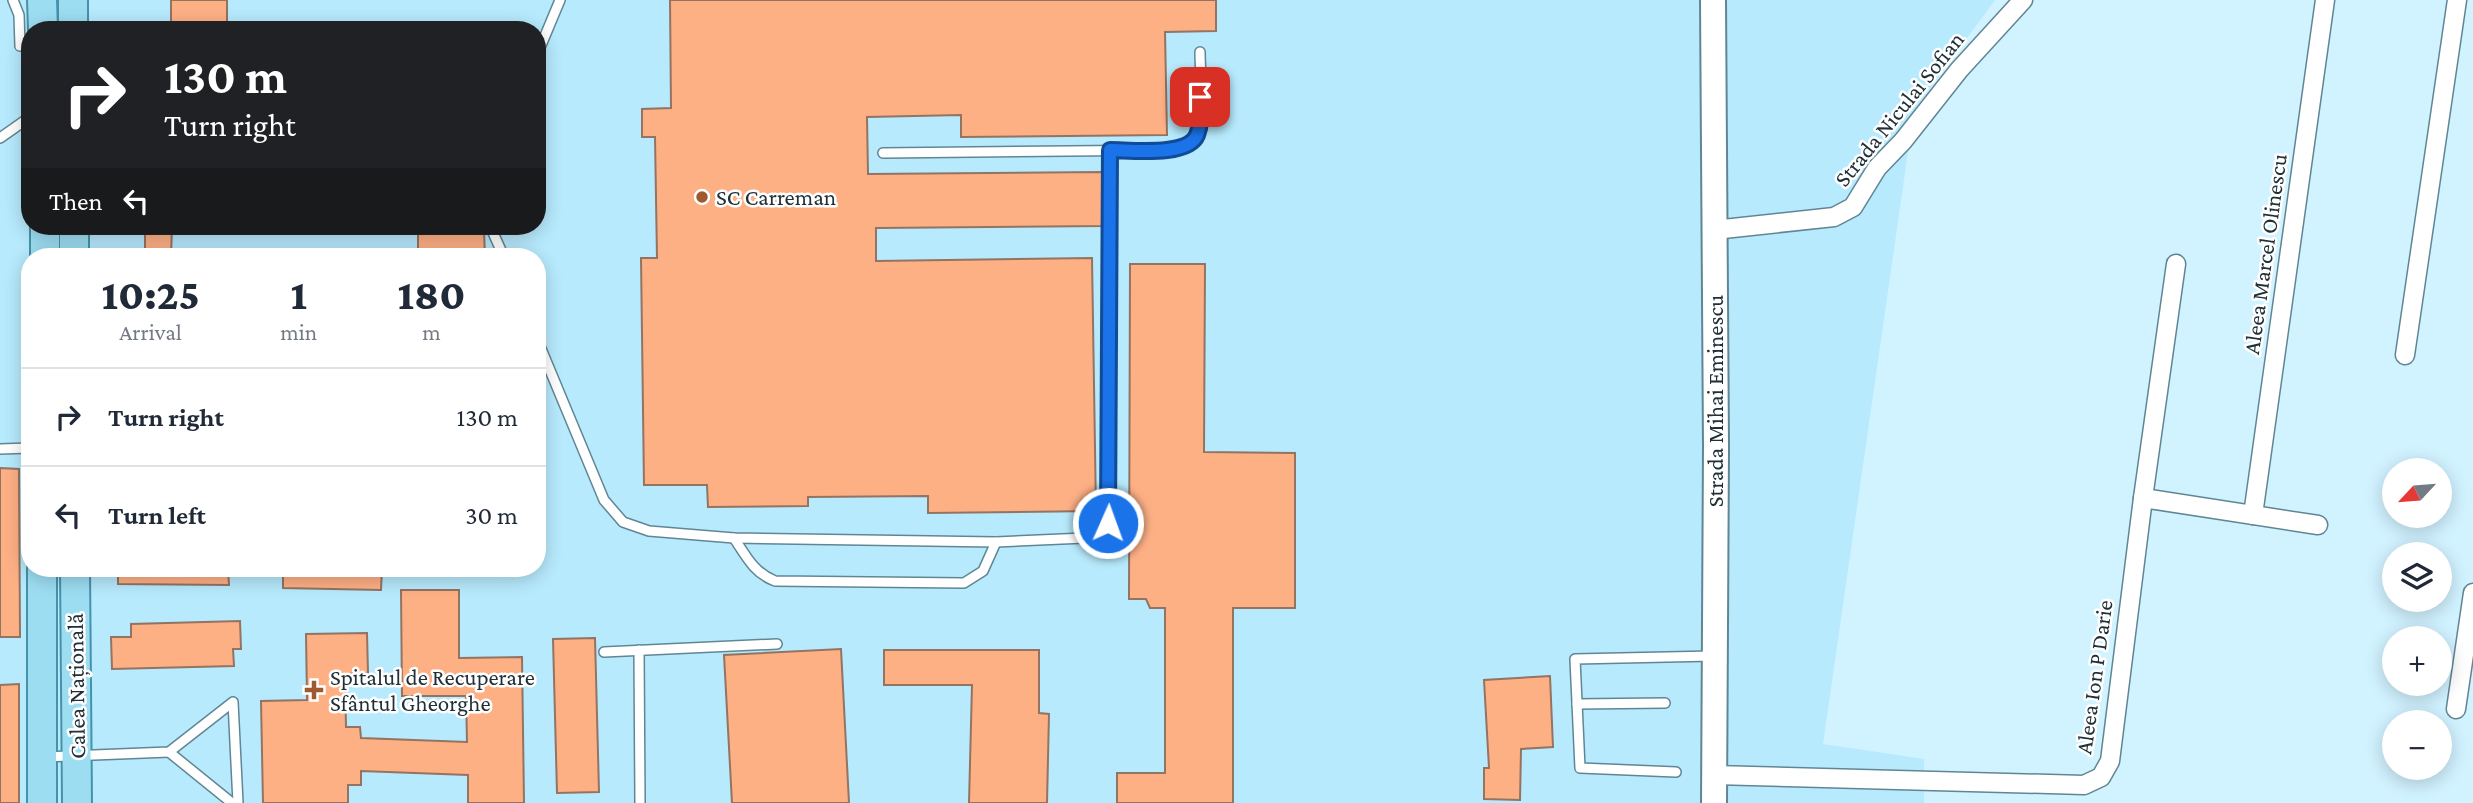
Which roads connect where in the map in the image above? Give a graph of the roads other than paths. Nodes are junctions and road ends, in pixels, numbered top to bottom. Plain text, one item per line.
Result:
1 (13, 0) edge
2 (73, 0) edge
3 (560, 0) edge
4 (1713, 0) edge
5 (2023, 0) edge
6 (2325, 0) edge
7 (2457, 0) edge
8 (31, 7) edge
9 (73, 21) edge
10 (546, 33) edge
11 (1200, 52) dead end
12 (21, 123) edge
13 (0, 138) edge
14 (1110, 150) junction
15 (883, 153) dead end
16 (1714, 230) junction
17 (2176, 264) dead end
18 (2405, 355) dead end
19 (546, 361) edge
20 (21, 448) edge
21 (0, 449) edge
22 (2143, 498) junction
23 (2253, 515) junction
24 (2318, 525) dead end
25 (734, 538) junction
26 (996, 542) junction
27 (42, 578) edge
28 (75, 578) edge
29 (2473, 593) edge
30 (777, 644) dead end
31 (639, 650) junction
32 (604, 652) dead end
33 (1715, 656) junction
34 (1665, 703) dead end
35 (1577, 704) junction
36 (2456, 709) dead end
37 (169, 752) junction
38 (77, 756) junction
39 (42, 757) junction
40 (1676, 772) dead end
41 (1714, 775) junction
42 (42, 803) edge
43 (77, 803) edge
44 (235, 803) edge
45 (640, 803) edge
46 (1714, 803) edge

1 - 8 lane
2 - 9 main road
3 - 10 lane
4 - 16 street, Strada Mihai Eminescu
5 - 16 street, Strada Niculai Sofian
6 - 23 street, Aleea Marcel Olinescu
7 - 18 street
11 - 14 lane
12 - 13 lane
14 - 15 lane
14 - 26 lane
16 - 33 street, Strada Mihai Eminescu
17 - 22 street, Aleea Ion P Darie
19 - 25 lane
20 - 21 lane
22 - 23 street
22 - 41 street, Aleea Ion P Darie
23 - 24 street
25 - 26 lane
25 - 26 lane
27 - 28 main road
27 - 39 main road, Calea Națională
28 - 38 main road, Calea Națională
29 - 36 street
30 - 31 lane
31 - 32 lane
31 - 45 lane
33 - 35 lane
33 - 41 street, Strada Mihai Eminescu
34 - 35 lane
35 - 40 lane
37 - 38 lane
37 - 44 lane
37 - 44 lane
38 - 39 lane
38 - 43 main road, Calea Națională
39 - 42 main road, Calea Națională
41 - 46 street, Strada Mihai Eminescu

